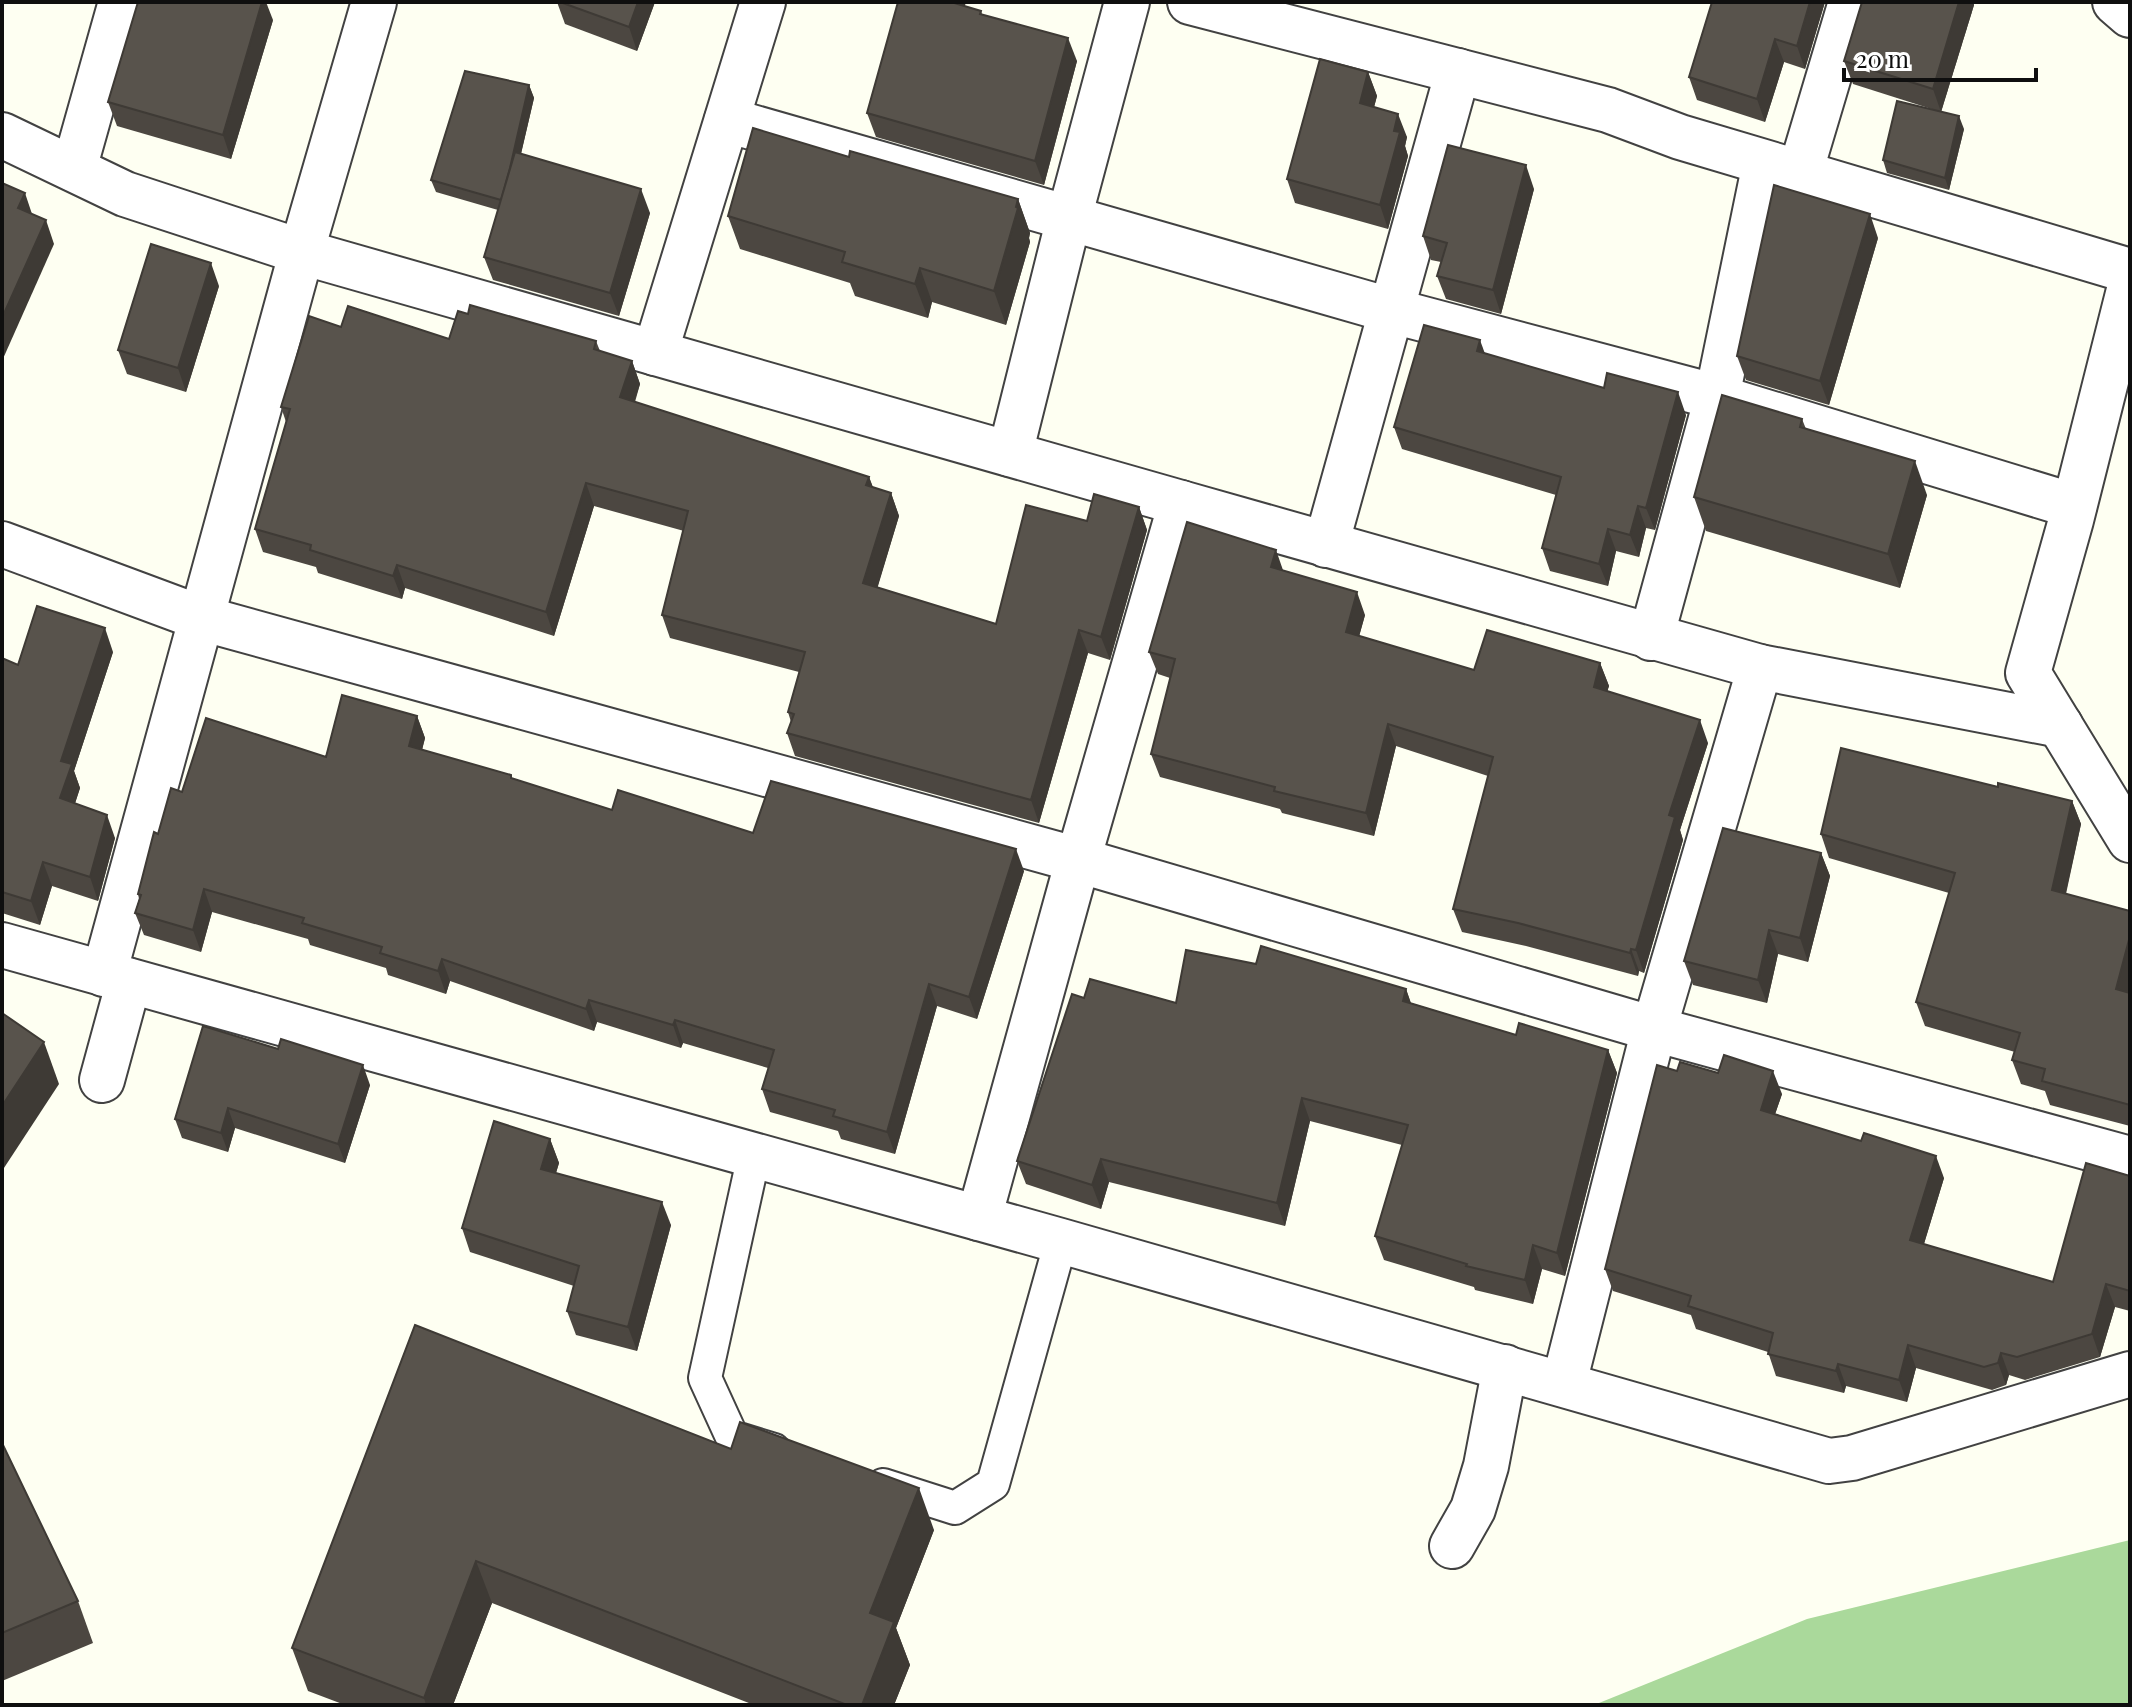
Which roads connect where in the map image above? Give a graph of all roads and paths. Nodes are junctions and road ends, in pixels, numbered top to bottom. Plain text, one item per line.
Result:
1 (121, 2) edge
2 (374, 2) edge
3 (763, 2) edge
4 (1127, 2) edge
5 (1190, 2) edge
6 (1851, 2) edge
7 (2115, 2) edge
8 (2130, 15) edge
9 (1458, 71) junction
10 (727, 120) junction
11 (2, 135) edge
12 (1783, 168) junction
13 (74, 169) junction
14 (1069, 218) junction
15 (302, 252) junction
16 (2130, 271) edge
17 (2130, 286) edge
18 (1393, 311) junction
19 (655, 353) junction
20 (1717, 397) junction
21 (1010, 454) junction
22 (1181, 503) junction
23 (2074, 506) junction
24 (2, 544) edge
25 (1326, 545) junction
26 (201, 618) junction
27 (1651, 638) junction
28 (1760, 667) junction
29 (2060, 725) junction
30 (2130, 840) edge
31 (1078, 860) junction
32 (2, 945) edge
33 (117, 977) junction
34 (1654, 1029) junction
35 (102, 1080) dead end
36 (754, 1155) junction
37 (2130, 1159) edge
38 (979, 1218) junction
39 (1061, 1241) junction
40 (1505, 1367) junction
41 (2130, 1374) edge
42 (1564, 1383) junction
43 (806, 1460) edge
44 (851, 1475) edge
45 (1452, 1546) dead end

1 - 13 street
2 - 15 street
3 - 10 street
4 - 14 street
5 - 9 street
6 - 12 street
7 - 8 street
9 - 12 street
9 - 18 street
10 - 14 street
10 - 19 street
11 - 13 street
12 - 16 street
12 - 20 street
13 - 15 street
14 - 18 street
14 - 21 street
15 - 19 street
15 - 26 street
17 - 23 street
18 - 20 street
18 - 25 street
19 - 21 street
20 - 23 street
20 - 27 street
21 - 22 street
22 - 25 street
22 - 31 street
23 - 29 street
24 - 26 street
25 - 27 street
26 - 31 street
26 - 33 street
27 - 28 street
28 - 29 street
28 - 34 street
29 - 30 street
31 - 34 street
31 - 38 street
32 - 33 street
33 - 35 street
33 - 36 street
34 - 37 street
34 - 42 street
36 - 38 street
36 - 43 lane
38 - 39 street
39 - 40 street
39 - 44 lane
40 - 42 street
40 - 45 street
41 - 42 street

